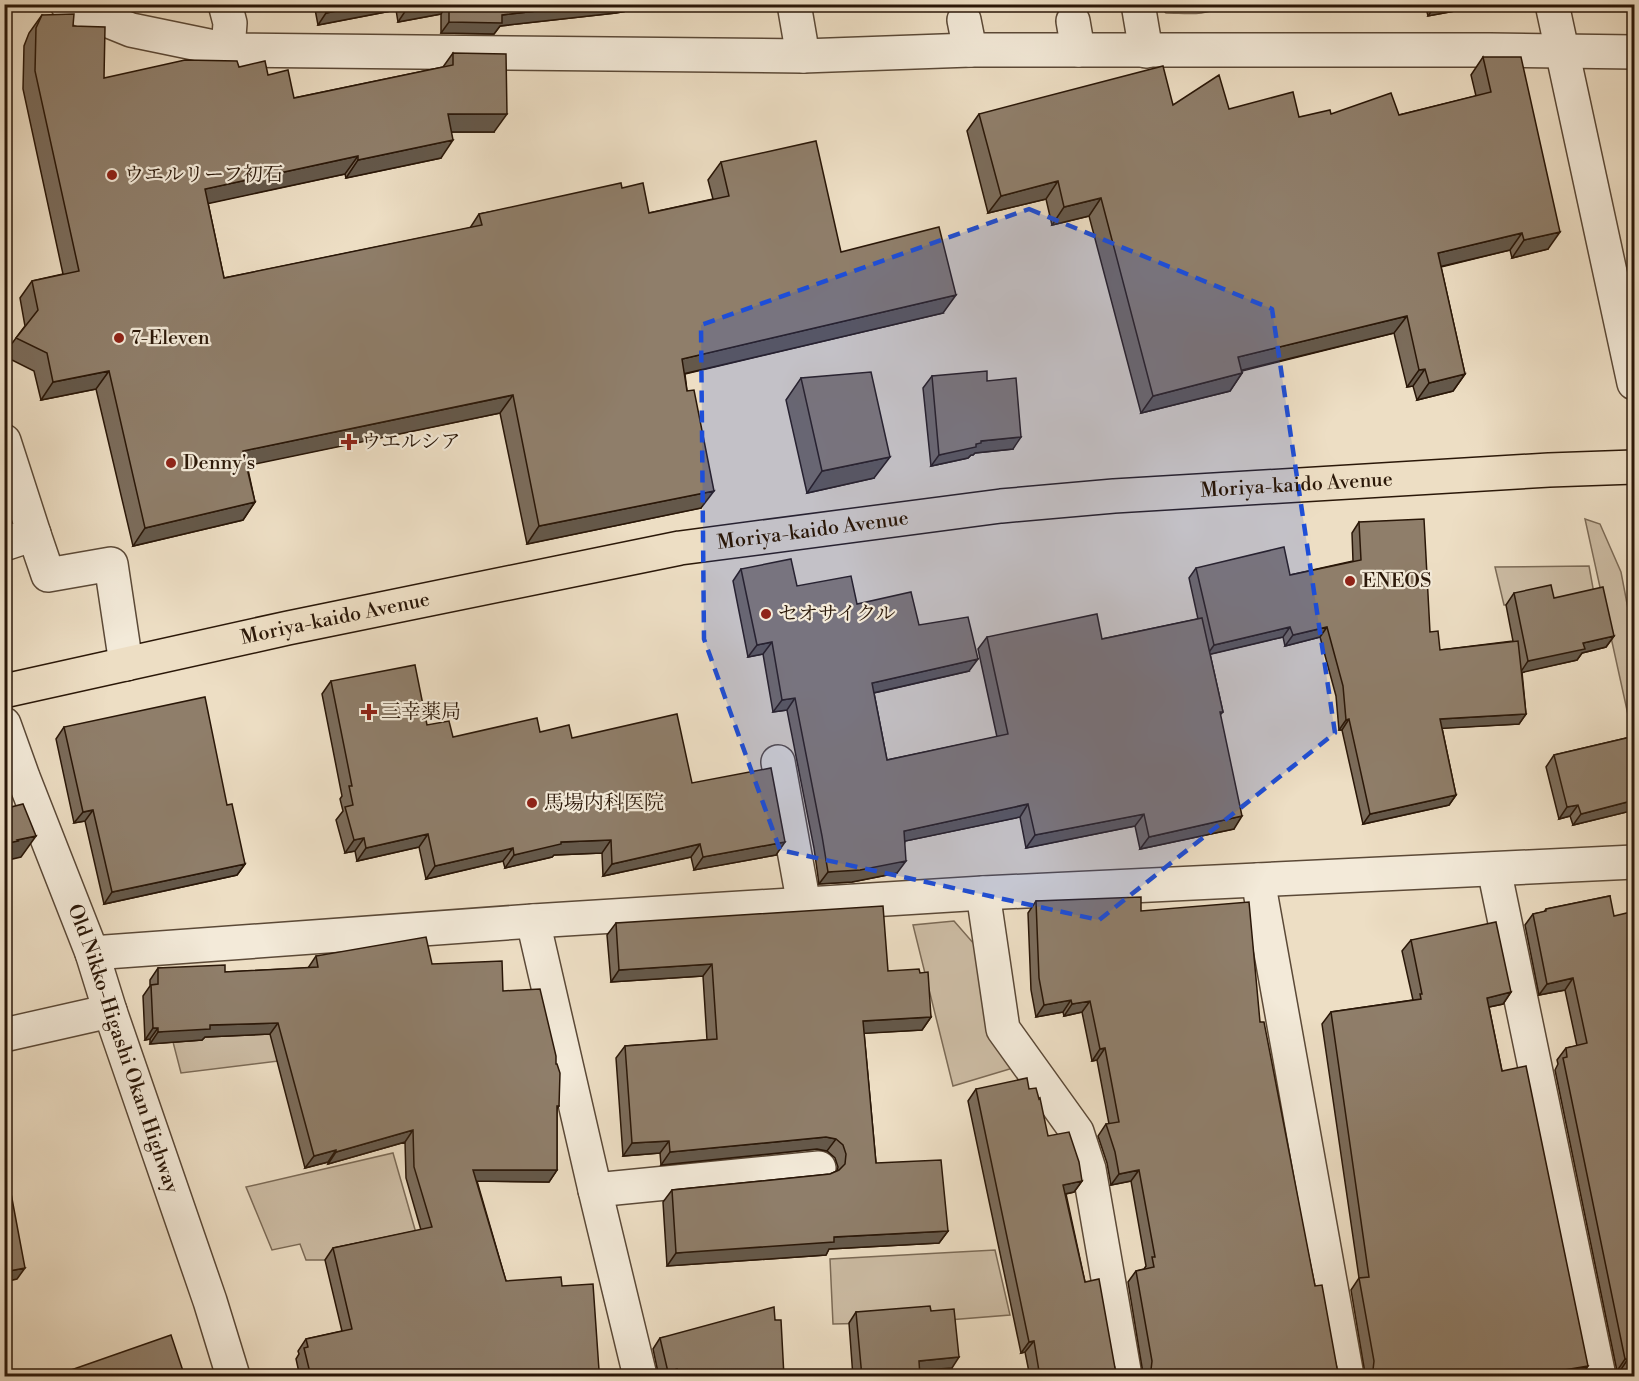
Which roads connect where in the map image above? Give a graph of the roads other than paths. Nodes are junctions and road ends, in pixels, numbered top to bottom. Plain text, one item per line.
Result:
1 (67, 4) edge
2 (225, 4) edge
3 (794, 4) edge
4 (1138, 4) edge
5 (1552, 4) edge
6 (228, 50) junction
7 (1146, 51) junction
8 (1562, 51) junction
9 (1635, 52) edge
10 (803, 56) junction
11 (1635, 383) edge
12 (4, 441) edge
13 (1635, 467) edge
14 (19, 539) edge
15 (126, 664) junction
16 (4, 691) edge
17 (4, 724) edge
18 (778, 762) dead end
19 (1635, 862) edge
20 (1494, 869) junction
21 (1258, 880) junction
22 (983, 893) junction
23 (804, 905) junction
24 (533, 921) junction
25 (92, 953) junction
26 (110, 1011) junction
27 (4, 1035) edge
28 (819, 1168) dead end
29 (595, 1190) junction
30 (233, 1377) edge
31 (640, 1377) edge
32 (1125, 1377) edge
33 (1347, 1377) edge
34 (1599, 1377) edge

1 - 6 street
2 - 6 street
3 - 10 street
4 - 7 street
5 - 8 street
6 - 10 street
7 - 8 street
7 - 10 street
8 - 9 street
8 - 11 street
12 - 14 street
13 - 15 main road, Moriya-kaido Avenue
14 - 15 street
15 - 16 main road, Moriya-kaido Avenue
17 - 25 street, Old Nikko-Higashi Okan Highway
18 - 23 street
19 - 20 street
20 - 21 street
20 - 34 street
21 - 22 street
21 - 33 street
22 - 23 street
22 - 32 street
23 - 24 street
24 - 25 street
24 - 29 street
25 - 26 street, Old Nikko-Higashi Okan Highway
26 - 27 street
26 - 30 street, Old Nikko-Higashi Okan Highway
28 - 29 street
29 - 31 street

